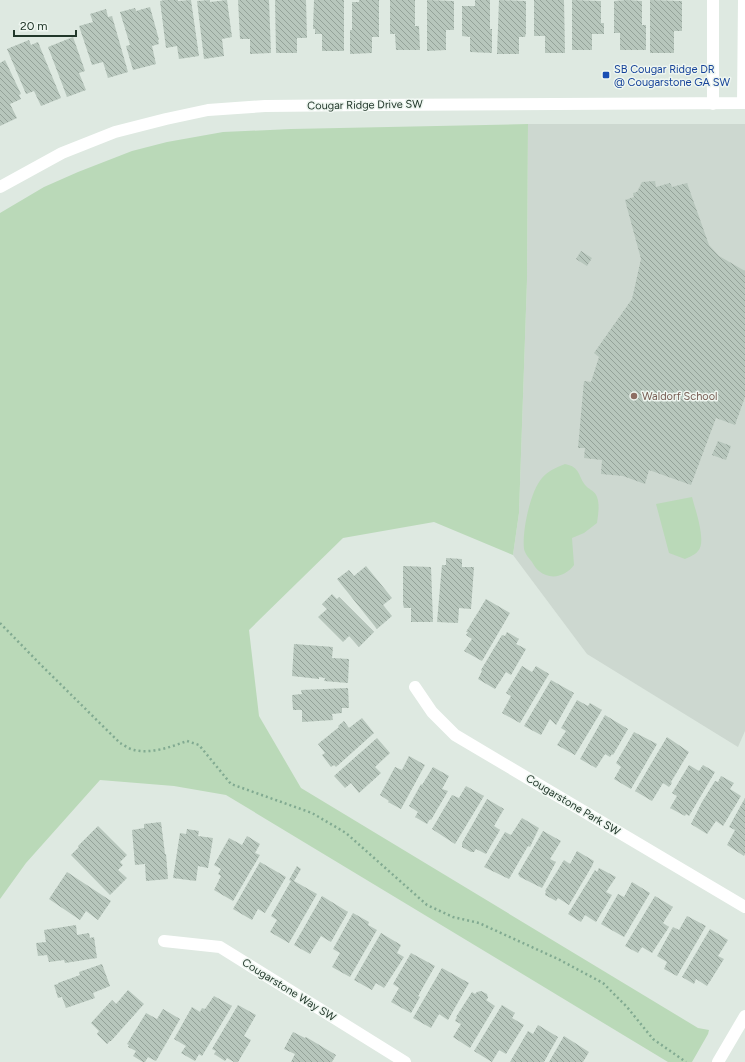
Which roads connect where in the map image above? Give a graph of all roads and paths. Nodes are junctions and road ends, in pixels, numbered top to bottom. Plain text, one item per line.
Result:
1 (712, 0) edge
2 (744, 0) edge
3 (744, 103) edge
4 (712, 104) junction
5 (0, 187) edge
6 (0, 623) edge
7 (415, 687) dead end
8 (745, 907) edge
9 (164, 941) dead end
10 (745, 1016) edge
11 (402, 1061) edge
12 (686, 1062) edge
13 (718, 1062) edge

1 - 4 street
2 - 3 street
3 - 4 street, Cougar Ridge Drive SW
4 - 5 street, Cougar Ridge Drive SW
6 - 12 path
7 - 8 street, Cougarstone Park SW
9 - 11 street, Cougarstone Way SW
10 - 13 street

